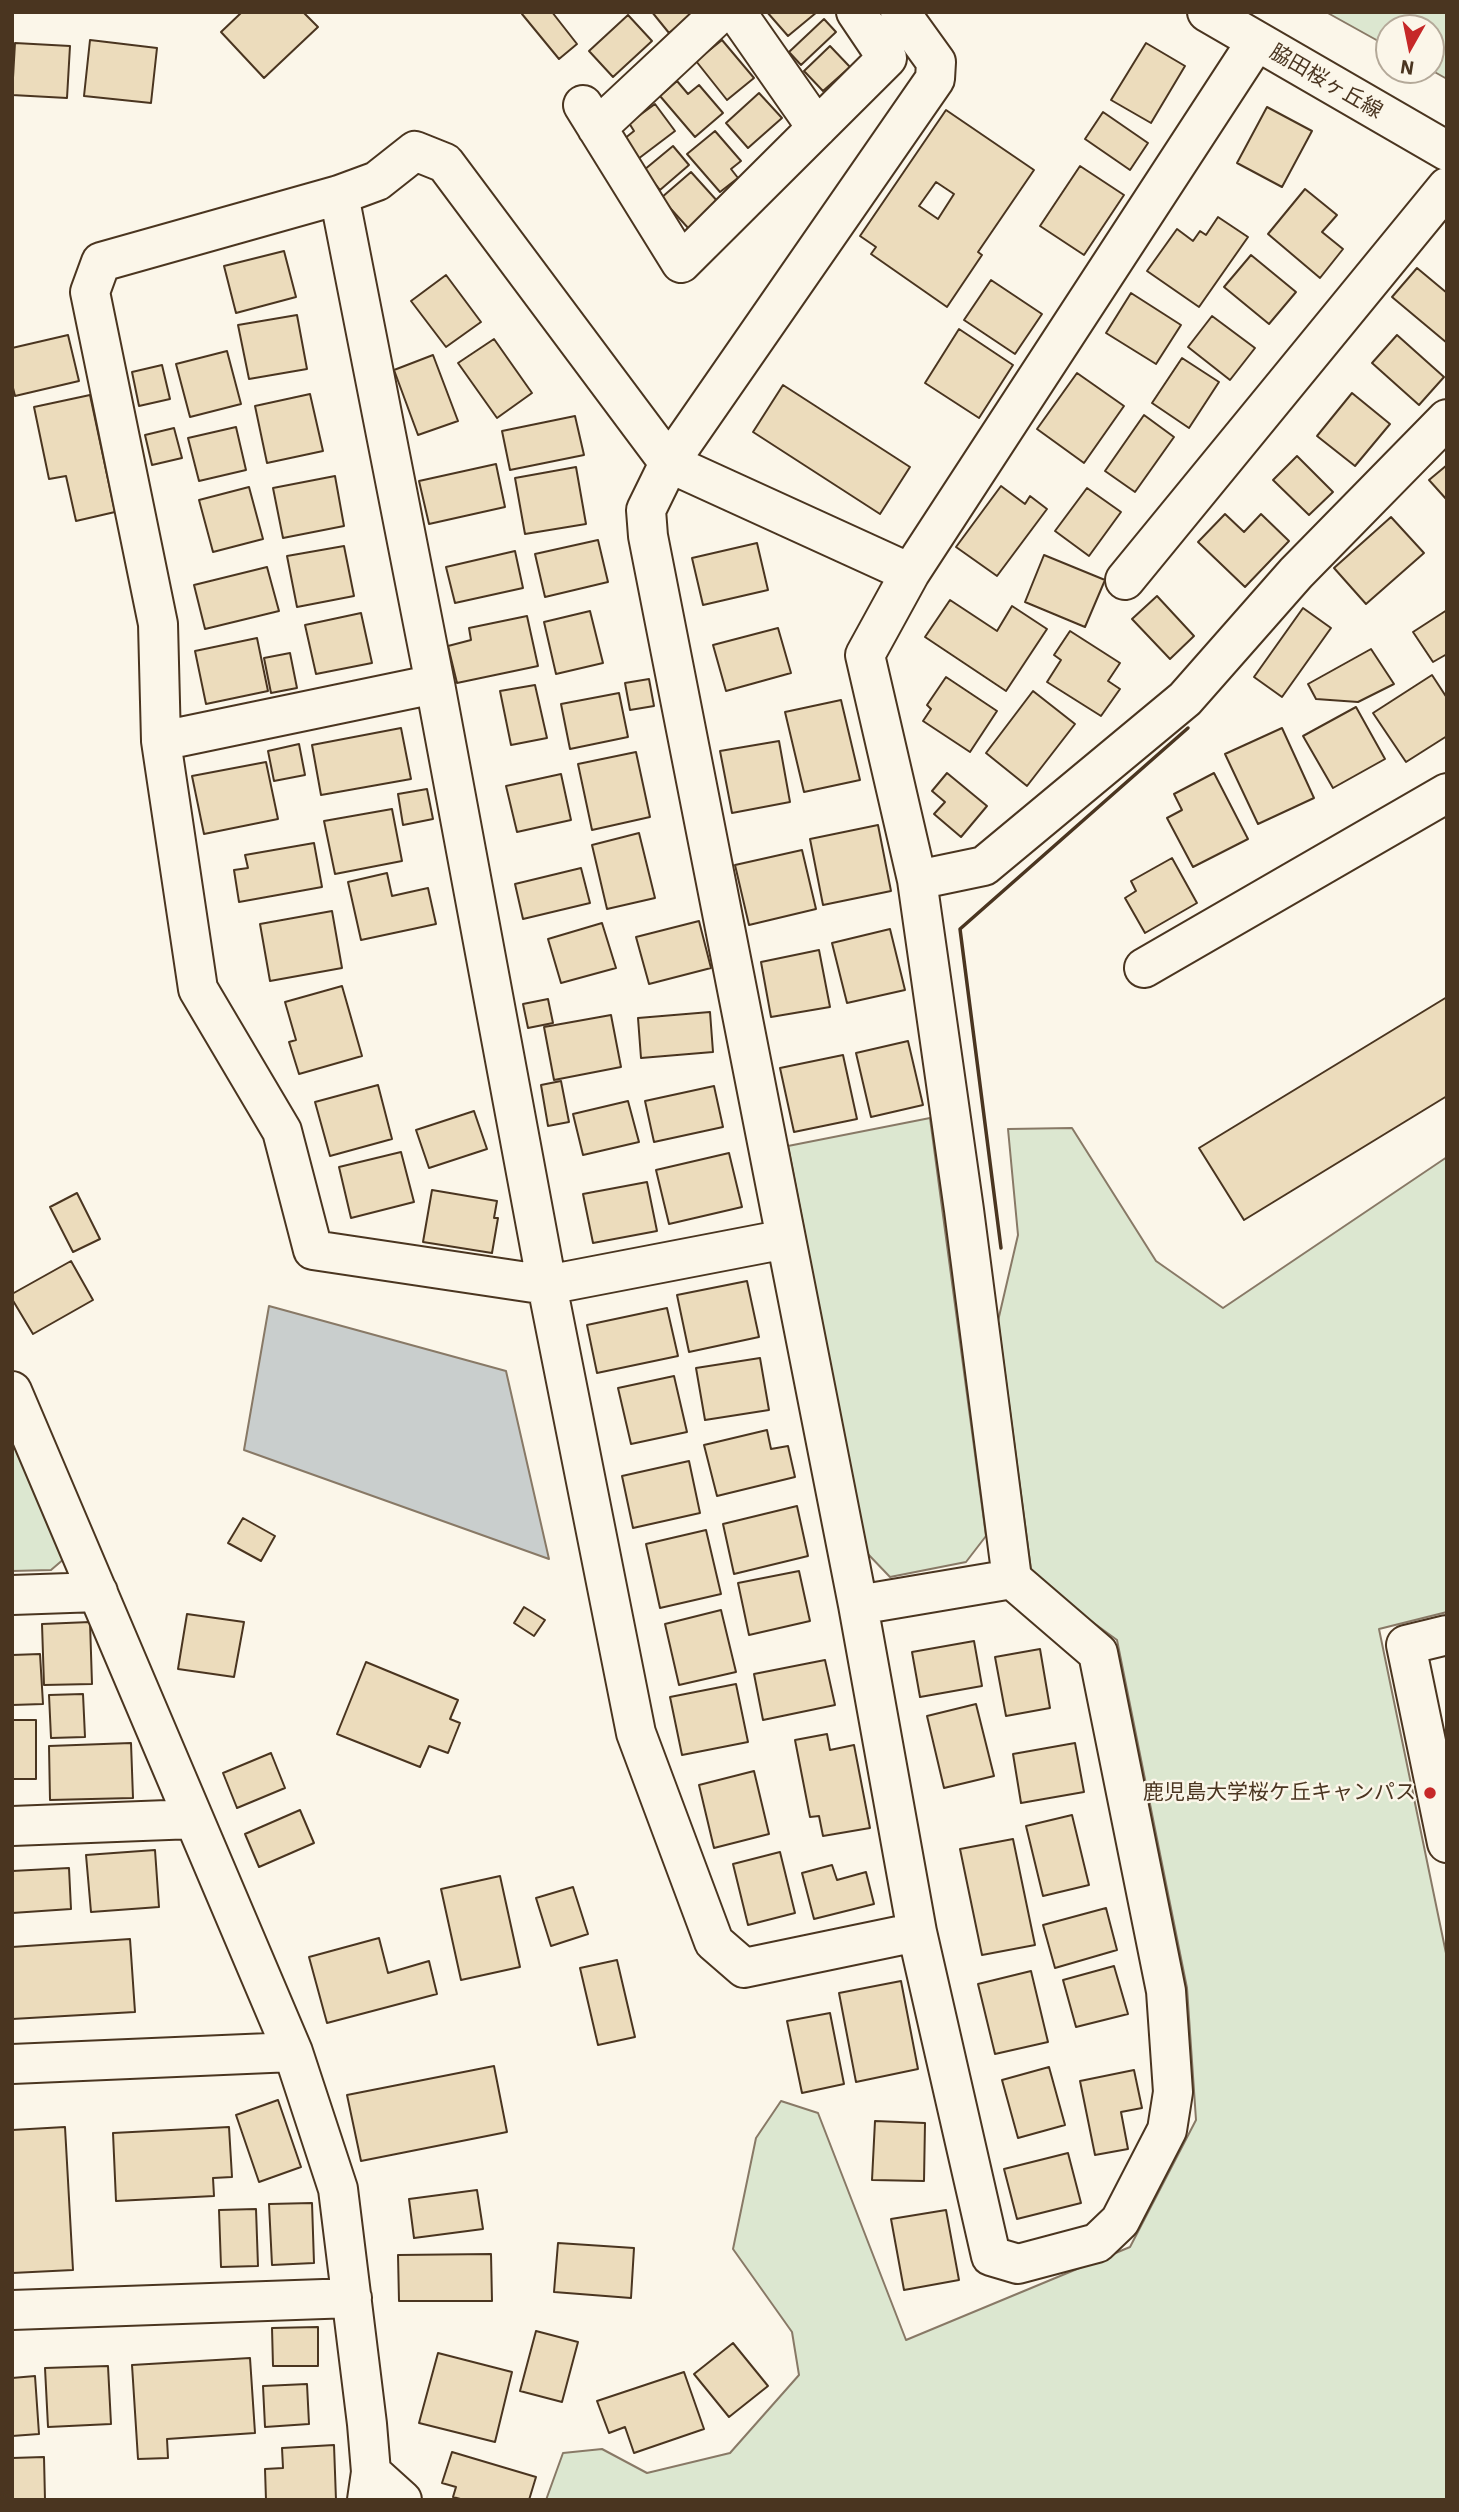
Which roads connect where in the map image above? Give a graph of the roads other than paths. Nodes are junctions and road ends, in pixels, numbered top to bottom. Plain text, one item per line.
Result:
1 (721, 12) edge
2 (736, 12) edge
3 (856, 12) edge
4 (900, 12) edge
5 (1207, 12) edge
6 (1256, 42) junction
7 (817, 128) junction
8 (1447, 151) edge
9 (1447, 187) edge
10 (339, 195) junction
11 (1447, 419) edge
12 (669, 463) junction
13 (910, 573) junction
14 (1125, 580) dead end
15 (435, 684) junction
16 (161, 741) junction
17 (1447, 793) edge
18 (917, 880) junction
19 (1144, 968) dead end
20 (786, 1239) junction
21 (547, 1284) junction
22 (12, 1391) edge
23 (1012, 1579) junction
24 (98, 1592) junction
25 (12, 1595) edge
26 (858, 1605) junction
27 (1447, 1635) edge
28 (194, 1819) junction
29 (12, 1826) edge
30 (1447, 1843) edge
31 (917, 1932) junction
32 (293, 2052) junction
33 (12, 2064) edge
34 (352, 2298) junction
35 (12, 2310) edge
36 (369, 2486) edge
37 (402, 2500) edge

1 - 7 street
2 - 7 street
3 - 7 street
4 - 12 street
5 - 6 street, 脇田桜ヶ丘線
6 - 8 street, 脇田桜ヶ丘線
6 - 13 street
9 - 14 street
10 - 12 street
10 - 15 street
10 - 16 street
11 - 18 street
12 - 13 street
12 - 20 street
13 - 18 street
15 - 16 street
15 - 21 street
16 - 21 street
17 - 19 street
18 - 23 street
20 - 21 street
20 - 26 street
21 - 31 street
22 - 24 street
23 - 26 street
23 - 31 street
24 - 25 street
24 - 28 street
26 - 31 street
27 - 30 street
28 - 29 street
28 - 32 street
32 - 33 street
32 - 34 street
34 - 35 street
34 - 36 street
36 - 37 street

